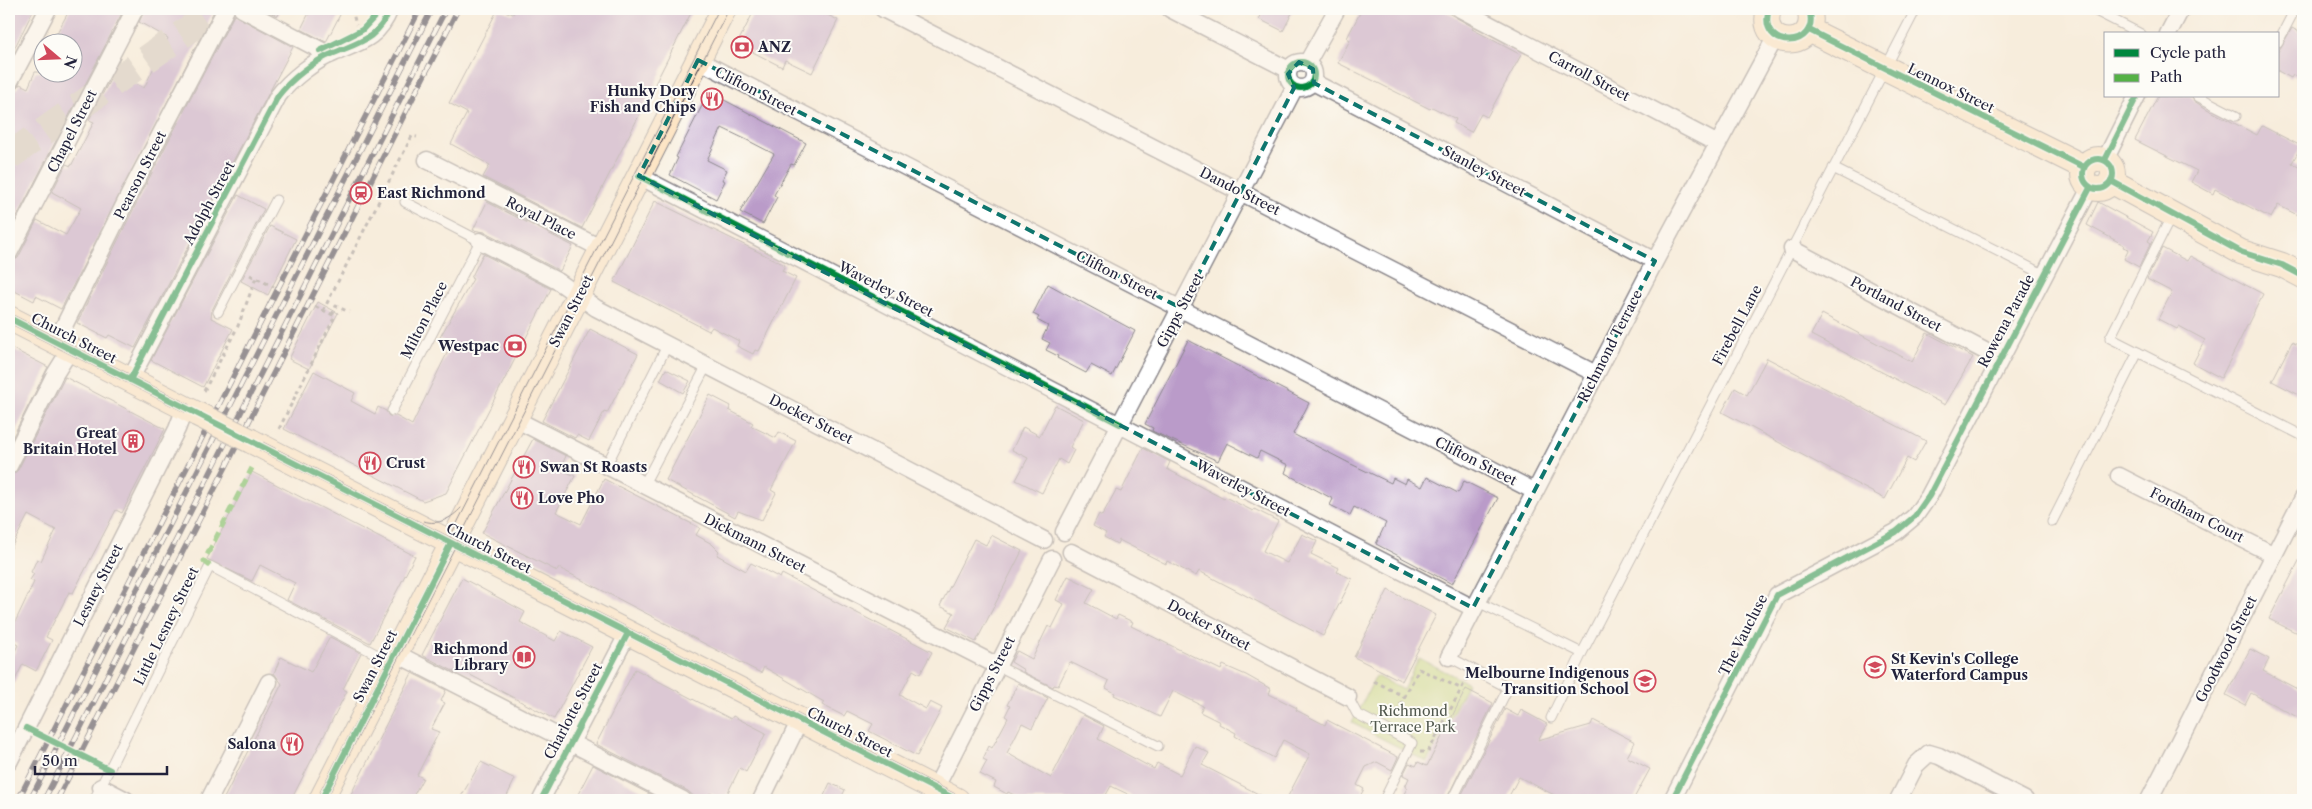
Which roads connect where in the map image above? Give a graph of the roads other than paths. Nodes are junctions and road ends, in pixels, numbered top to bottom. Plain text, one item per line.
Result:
1 (48, 9) edge
2 (135, 9) edge
3 (226, 9) edge
4 (242, 9) edge
5 (390, 9) edge
6 (724, 9) edge
7 (883, 9) edge
8 (1170, 9) edge
9 (1337, 9) edge
10 (1460, 9) edge
11 (1769, 9) edge
12 (1916, 9) edge
13 (2092, 9) edge
14 (2181, 9) edge
15 (2295, 9) edge
16 (1809, 19) edge
17 (2137, 32) edge
18 (2169, 32) edge
19 (1776, 36) junction
20 (2280, 38) edge
21 (330, 54) junction
22 (698, 60) junction
23 (1307, 63) junction
24 (1289, 70) junction
25 (1885, 70) junction
26 (1313, 82) junction
27 (9, 83) edge
28 (1295, 87) junction
29 (2137, 98) edge
30 (2201, 98) edge
31 (2236, 116) dead end
32 (1718, 144) junction
33 (427, 160) dead end
34 (1834, 168) junction
35 (2098, 174) junction
36 (639, 176) junction
37 (1242, 192) junction
38 (276, 200) dead end
39 (405, 202) dead end
40 (2172, 215) junction
41 (480, 241) junction
42 (602, 249) junction
43 (1792, 249) junction
44 (9, 253) edge
45 (1655, 260) junction
46 (2045, 274) junction
47 (2303, 276) edge
48 (578, 296) junction
49 (1181, 308) junction
50 (218, 312) dead end
51 (9, 318) edge
52 (668, 344) junction
53 (63, 346) junction
54 (2138, 352) junction
55 (2000, 359) junction
56 (707, 365) junction
57 (1596, 374) junction
58 (130, 380) junction
59 (191, 411) junction
60 (392, 411) dead end
61 (516, 419) junction
62 (1120, 424) junction
63 (2303, 436) edge
64 (9, 466) edge
65 (606, 466) junction
66 (1944, 466) joint
67 (2119, 476) dead end
68 (643, 486) junction
69 (1534, 491) junction
70 (2303, 498) edge
71 (2052, 522) dead end
72 (1064, 532) junction
73 (1044, 540) junction
74 (451, 543) junction
75 (1071, 552) junction
76 (2274, 555) junction
77 (1052, 559) junction
78 (1475, 604) junction
79 (628, 632) junction
80 (1582, 653) junction
81 (1449, 657) joint
82 (393, 658) junction
83 (996, 666) junction
84 (269, 682) dead end
85 (1348, 697) joint
86 (1551, 718) dead end
87 (800, 720) junction
88 (13, 741) edge
89 (570, 742) junction
90 (1158, 746) dead end
91 (9, 762) edge
92 (935, 789) junction
93 (98, 794) edge
94 (126, 800) edge
95 (209, 800) edge
96 (321, 800) edge
97 (540, 800) edge
98 (683, 800) edge
99 (761, 800) edge
100 (957, 800) edge
101 (1384, 800) edge
102 (1452, 800) edge
103 (1672, 800) edge
104 (1898, 800) edge
105 (2025, 800) edge
106 (2149, 800) edge

1 - 27 street
2 - 44 street, Chapel Street
3 - 53 street, Pearson Street
4 - 21 street
5 - 21 street, Adolph Street
6 - 22 main road, Swan Street
7 - 37 street, Dando Street
8 - 24 street
9 - 23 street
10 - 32 street, Carroll Street
11 - 19 main road
12 - 25 lane, Firebell Lane
13 - 17 lane
14 - 18 street
15 - 20 lane
16 - 19 main road
16 - 25 main road, Lennox Street
19 - 32 street, Richmond Terrace
21 - 58 street, Adolph Street
22 - 36 main road, Swan Street
22 - 49 street, Clifton Street
23 - 24 street
23 - 26 street
24 - 28 street
25 - 34 lane, Firebell Lane
25 - 35 main road, Lennox Street
26 - 28 street
26 - 45 street, Stanley Street
28 - 37 street, Gipps Street
29 - 35 street, Rowena Parade
30 - 31 lane
32 - 45 street, Richmond Terrace
33 - 42 street, Royal Place
34 - 43 lane, Firebell Lane
34 - 46 lane
35 - 40 main road, Lennox Street
35 - 46 street, Rowena Parade
36 - 42 main road, Swan Street
36 - 62 street, Waverley Street
37 - 49 street, Gipps Street
37 - 57 street, Dando Street
38 - 50 lane
39 - 41 lane
40 - 47 main road, Lennox Street
40 - 54 lane
41 - 48 street, Docker Street
41 - 60 lane, Milton Place
42 - 48 main road, Swan Street
43 - 55 street, Portland Street
43 - 80 lane, Firebell Lane
45 - 57 street, Richmond Terrace
46 - 55 street, Rowena Parade
48 - 52 street, Docker Street
48 - 61 main road, Swan Street
49 - 62 street, Gipps Street
49 - 69 street, Clifton Street
51 - 53 main road, Church Street
52 - 56 street, Docker Street
52 - 65 lane
53 - 58 main road, Church Street
53 - 64 street, Pearson Street
54 - 63 lane
54 - 71 lane
55 - 66 street, Rowena Parade
56 - 68 lane
56 - 73 street, Docker Street
57 - 69 street, Richmond Terrace
58 - 59 main road, Church Street
59 - 74 main road, Church Street, bridge
59 - 88 street, Lesney Street
61 - 65 street, Dickmann Street
61 - 74 main road, Swan Street
62 - 72 street, Gipps Street
62 - 78 street, Waverley Street
65 - 68 street, Dickmann Street
66 - 103 street, The Vaucluse
67 - 76 street, Fordham Court
68 - 83 street, Dickmann Street
69 - 78 street, Richmond Terrace
70 - 76 street, Goodwood Street
72 - 73 street
72 - 75 street
73 - 77 street
74 - 79 main road, Church Street
74 - 82 main road, Swan Street
75 - 77 street
75 - 85 street, Docker Street
76 - 106 street, Goodwood Street
77 - 83 street, Gipps Street
78 - 80 lane
78 - 81 street, Richmond Terrace
79 - 87 main road, Church Street
79 - 89 street, Charlotte Street
80 - 86 lane, Firebell Lane
81 - 102 lane
82 - 89 street
82 - 93 lane, Little Lesney Street
82 - 96 main road, Swan Street
83 - 90 lane
83 - 92 street, Gipps Street
84 - 95 street
85 - 101 lane
87 - 92 main road, Church Street
87 - 99 street
88 - 91 street, Lesney Street
89 - 97 street, Charlotte Street
89 - 98 street
92 - 100 main road, Church Street
93 - 94 street
104 - 105 street

